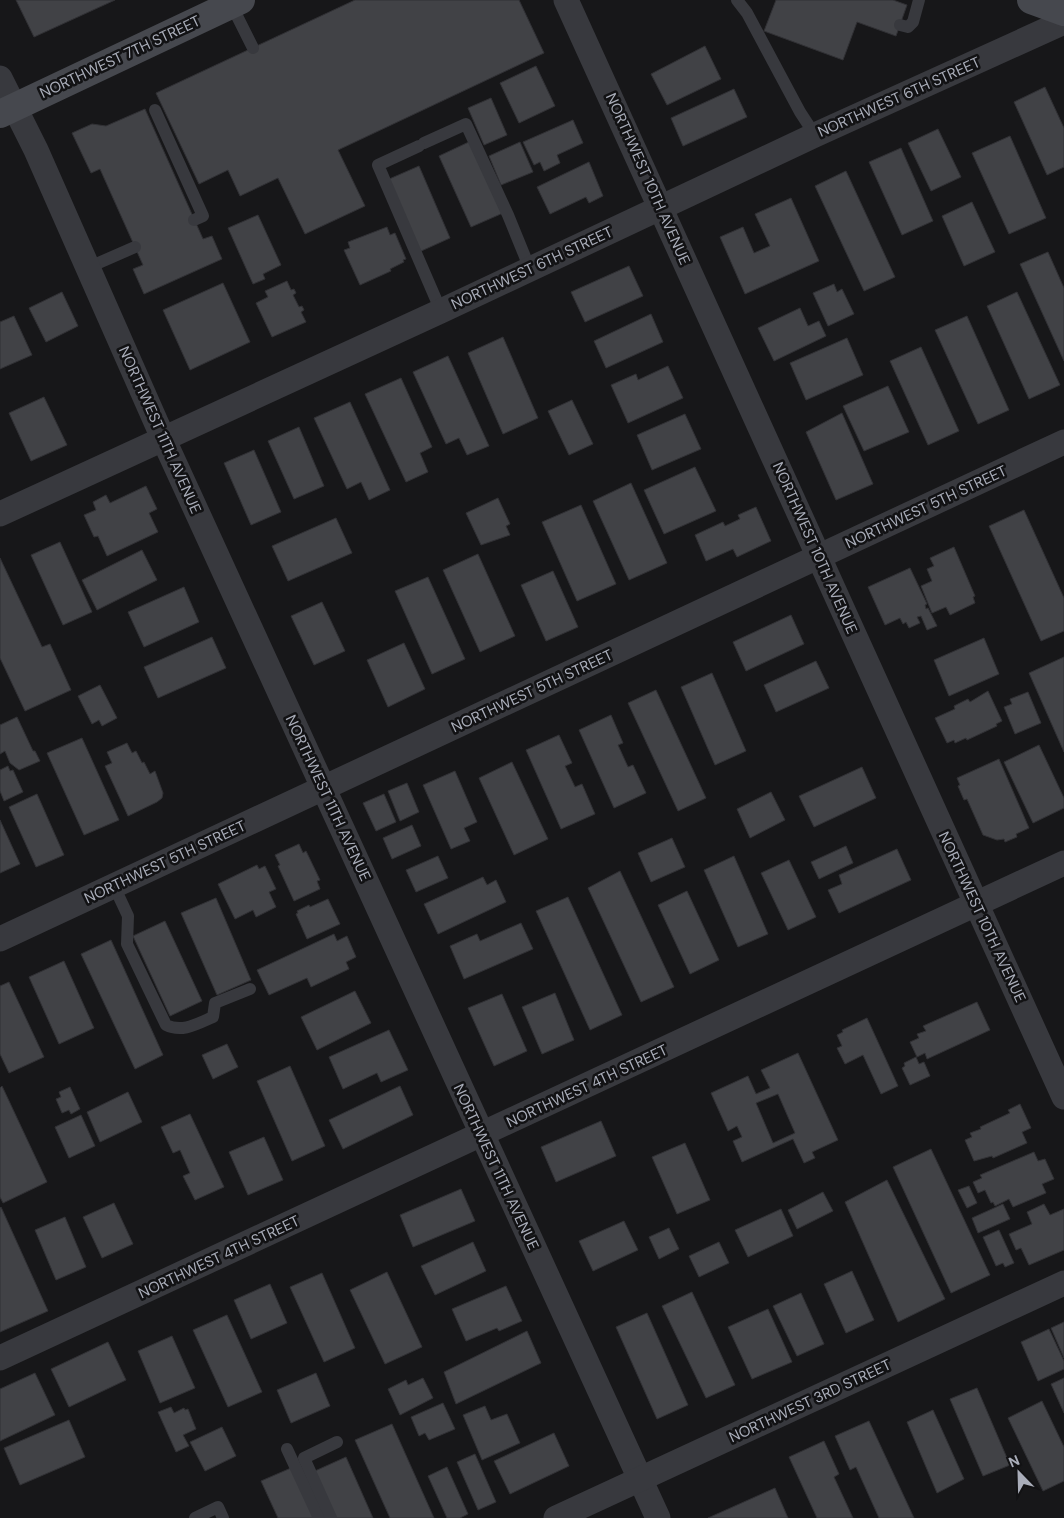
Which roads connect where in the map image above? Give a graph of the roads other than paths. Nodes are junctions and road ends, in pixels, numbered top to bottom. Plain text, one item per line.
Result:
1 (566, 0) edge
2 (737, 0) edge
3 (919, 0) edge
4 (1031, 0) edge
5 (236, 2) edge
6 (1064, 12) edge
7 (1064, 22) edge
8 (900, 26) dead end
9 (253, 48) dead end
10 (0, 78) edge
11 (155, 110) dead end
12 (7, 111) edge
13 (815, 135) junction
14 (660, 208) junction
15 (194, 220) dead end
16 (135, 247) dead end
17 (87, 268) junction
18 (530, 269) junction
19 (441, 311) junction
20 (163, 438) junction
21 (1064, 442) edge
22 (0, 514) edge
23 (819, 557) junction
24 (324, 788) junction
25 (1064, 863) edge
26 (114, 886) junction
27 (975, 904) junction
28 (0, 939) edge
29 (250, 989) dead end
30 (1064, 1097) edge
31 (482, 1135) junction
32 (1064, 1283) edge
33 (0, 1358) edge
34 (337, 1442) dead end
35 (288, 1449) dead end
36 (640, 1479) junction
37 (220, 1513) edge
38 (195, 1518) edge
39 (319, 1518) edge
40 (331, 1518) edge
41 (556, 1518) edge
42 (658, 1518) edge

1 - 14 street, NORTHWEST 10TH AVENUE
2 - 13 lane
3 - 8 lane
4 - 6 main road
5 - 9 lane
5 - 12 main road, NORTHWEST 7TH STREET
7 - 13 street, NORTHWEST 6TH STREET
10 - 12 street, NORTHWEST 11TH AVENUE
11 - 15 lane
12 - 17 street, NORTHWEST 11TH AVENUE
13 - 14 street, NORTHWEST 6TH STREET
14 - 18 street, NORTHWEST 6TH STREET
14 - 23 street, NORTHWEST 10TH AVENUE
16 - 17 lane
17 - 20 street, NORTHWEST 11TH AVENUE
18 - 19 street, NORTHWEST 6TH STREET
18 - 19 lane
19 - 20 street, NORTHWEST 6TH STREET
20 - 22 street, NORTHWEST 6TH STREET
20 - 24 street, NORTHWEST 11TH AVENUE
21 - 23 street, NORTHWEST 5TH STREET
23 - 24 street, NORTHWEST 5TH STREET
23 - 27 street, NORTHWEST 10TH AVENUE
24 - 26 street, NORTHWEST 5TH STREET
24 - 31 street, NORTHWEST 11TH AVENUE
25 - 27 street, NORTHWEST 4TH STREET
26 - 28 street, NORTHWEST 5TH STREET
26 - 29 lane
27 - 30 street, NORTHWEST 10TH AVENUE
27 - 31 street, NORTHWEST 4TH STREET
31 - 33 street, NORTHWEST 4TH STREET
31 - 36 street, NORTHWEST 11TH AVENUE
32 - 36 street, NORTHWEST 3RD STREET
34 - 40 lane
35 - 39 lane
36 - 41 street, NORTHWEST 3RD STREET
36 - 42 street, NORTHWEST 11TH AVENUE
37 - 38 lane

